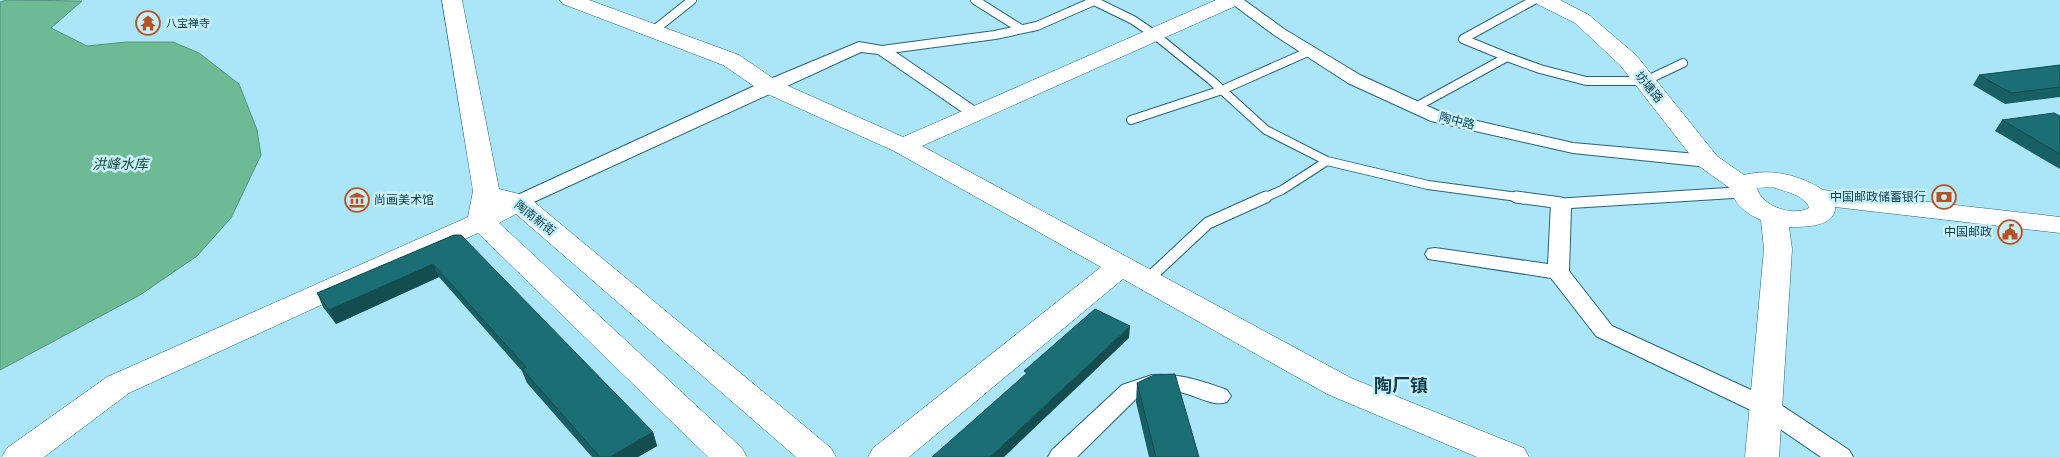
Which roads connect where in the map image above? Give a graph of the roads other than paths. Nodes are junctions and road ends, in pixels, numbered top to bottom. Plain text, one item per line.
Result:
1 (452, 0) edge
2 (570, 0) edge
3 (692, 0) edge
4 (975, 0) edge
5 (1093, 0) edge
6 (1234, 0) edge
7 (1534, 0) edge
8 (1544, 0) edge
9 (1021, 29) junction
10 (653, 31) junction
11 (1155, 35) junction
12 (882, 50) junction
13 (1310, 51) junction
14 (1507, 57) junction
15 (1683, 63) dead end
16 (1645, 81) junction
17 (769, 86) junction
18 (1222, 90) junction
19 (1414, 108) junction
20 (977, 114) junction
21 (1131, 120) dead end
22 (903, 146) junction
23 (1327, 161) junction
24 (1708, 161) junction
25 (1743, 189) junction
26 (486, 191) junction
27 (1816, 196) junction
28 (518, 202) junction
29 (1561, 203) junction
30 (1774, 215) junction
31 (482, 221) junction
32 (2060, 225) edge
33 (1435, 254) dead end
34 (1558, 272) junction
35 (1133, 274) junction
36 (1218, 396) dead end
37 (1766, 407) junction
38 (19, 457) edge
39 (730, 457) edge
40 (819, 457) edge
41 (885, 457) edge
42 (1061, 457) edge
43 (1512, 457) edge
44 (1762, 457) edge
45 (1840, 457) edge

1 - 26 street
2 - 10 street
3 - 10 lane
4 - 9 lane
5 - 9 lane
5 - 11 lane
6 - 11 street
6 - 13 street, 陶中路
7 - 14 lane
8 - 16 street, 坊塘路
9 - 12 lane
10 - 17 street
11 - 18 lane
11 - 20 street
12 - 17 street
12 - 20 street
13 - 18 lane
13 - 19 street, 陶中路
14 - 16 lane
14 - 19 lane
15 - 16 lane
16 - 24 street, 坊塘路
17 - 22 street
17 - 28 street
18 - 21 lane
18 - 23 lane
19 - 24 street, 陶中路
20 - 22 street
22 - 35 street
23 - 29 lane
23 - 35 lane
24 - 25 street, 坊塘路
25 - 27 street
25 - 29 street
25 - 30 street, 坊塘路
26 - 28 street, 陶南新街
26 - 31 street
27 - 30 street, 坊塘路
27 - 32 street
28 - 31 street
28 - 40 street, 陶南新街
29 - 34 street
30 - 37 street
31 - 38 street
31 - 39 street
33 - 34 street
34 - 37 street
35 - 41 street
35 - 43 street
36 - 42 street
37 - 44 street
37 - 45 street

